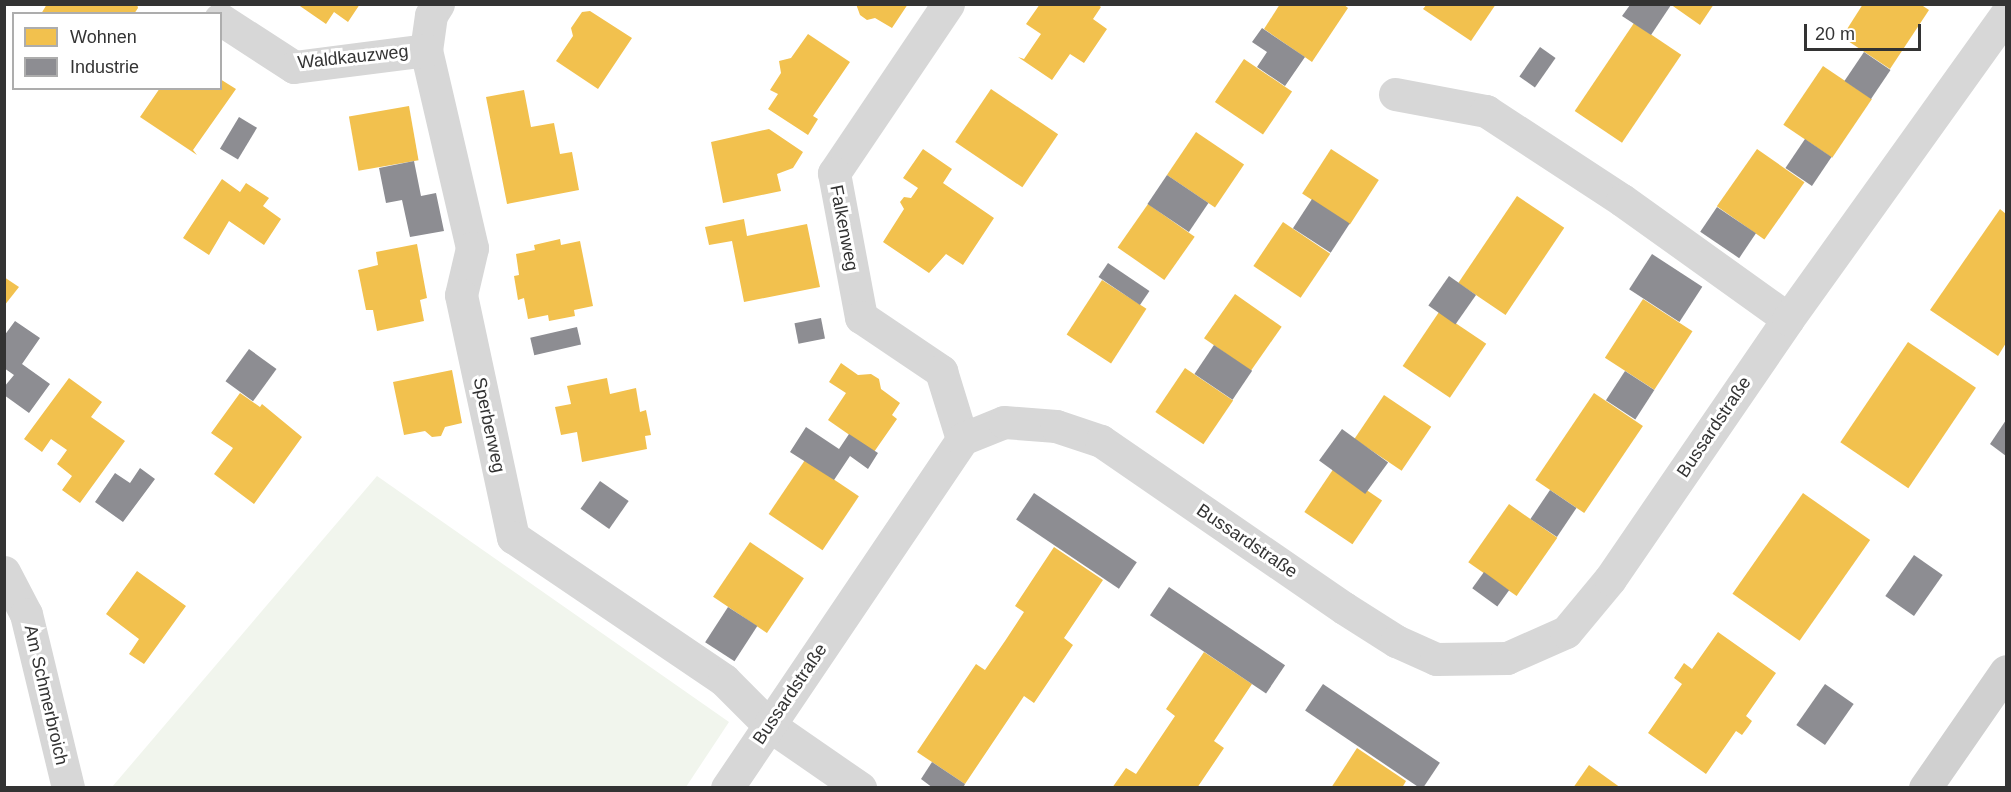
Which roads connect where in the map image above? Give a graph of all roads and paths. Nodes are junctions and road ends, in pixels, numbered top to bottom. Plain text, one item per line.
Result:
1 (438, 4) edge
2 (948, 4) edge
3 (2007, 14) edge
4 (222, 20) edge
5 (426, 50) junction
6 (1395, 94) dead end
7 (1788, 319) junction
8 (962, 439) junction
9 (4, 572) edge
10 (2007, 671) edge
11 (769, 725) junction
12 (68, 788) edge
13 (727, 788) edge
14 (860, 788) edge
15 (1925, 788) edge

1 - 5 street, Sperberweg
2 - 8 street, Falkenweg
3 - 7 street, Bussardstraße
4 - 5 street, Waldkauzweg
5 - 11 street, Sperberweg
6 - 7 street
7 - 8 street, Bussardstraße
8 - 11 street, Bussardstraße
9 - 12 street, Am Schmerbroich
10 - 15 main road
11 - 13 street, Bussardstraße
11 - 14 street, Sperberweg

